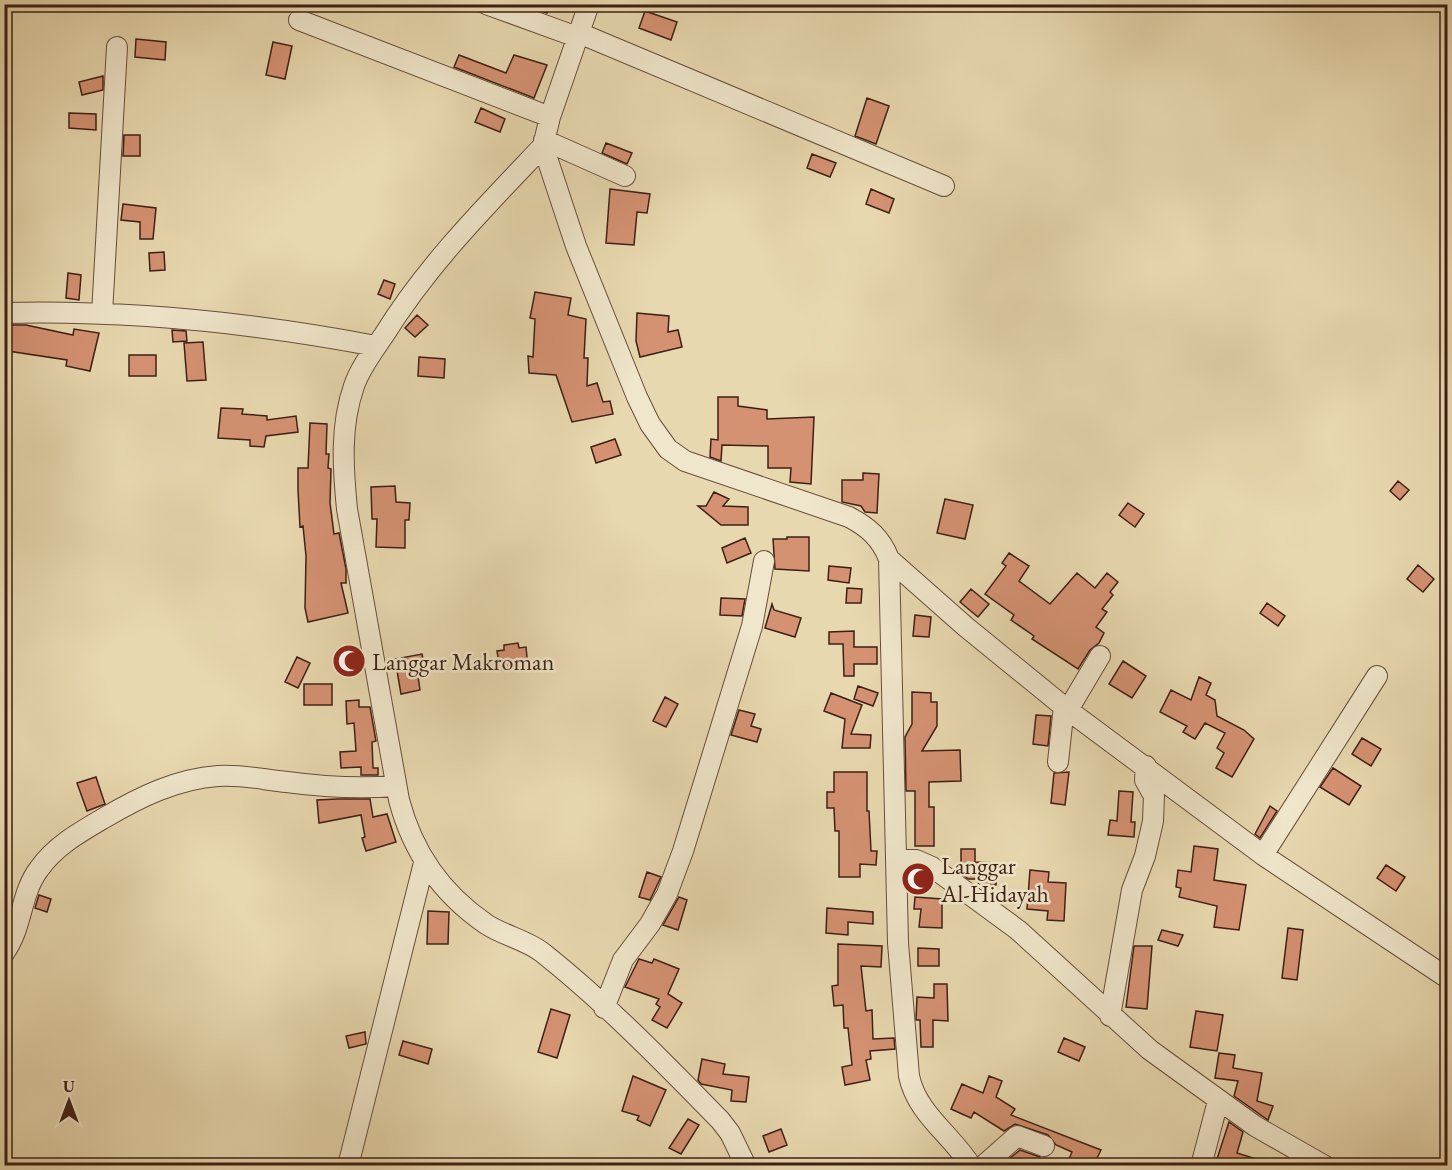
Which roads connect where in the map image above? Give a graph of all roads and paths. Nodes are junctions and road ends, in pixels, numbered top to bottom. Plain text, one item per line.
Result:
1 (486, 4) edge
2 (589, 4) edge
3 (299, 20) dead end
4 (578, 35) junction
5 (117, 47) dead end
6 (550, 117) junction
7 (543, 143) junction
8 (625, 176) dead end
9 (944, 186) dead end
10 (4, 313) edge
11 (102, 314) junction
12 (376, 346) junction
13 (889, 558) junction
14 (764, 561) dead end
15 (1100, 656) dead end
16 (1377, 676) dead end
17 (1066, 708) junction
18 (1058, 762) dead end
19 (1146, 766) junction
20 (396, 786) junction
21 (1263, 855) junction
22 (897, 860) junction
23 (424, 863) junction
24 (4, 952) edge
25 (1446, 976) dead end
26 (604, 1008) junction
27 (1110, 1016) junction
28 (1218, 1101) junction
29 (1044, 1146) dead end
30 (348, 1166) edge
31 (746, 1166) edge
32 (971, 1166) edge
33 (983, 1166) edge
34 (1201, 1166) edge
35 (1325, 1166) edge

1 - 4 street
2 - 4 street
3 - 6 street
4 - 6 street
4 - 9 street
5 - 11 street
6 - 7 street
7 - 8 street
7 - 12 street
7 - 13 street
10 - 11 street
11 - 12 street
12 - 20 street
13 - 17 street
13 - 22 street
14 - 26 street
15 - 17 street
16 - 21 street
17 - 18 street
17 - 19 street
19 - 21 street
19 - 27 street
20 - 23 street
20 - 24 street
21 - 25 street
22 - 27 street
22 - 32 street
23 - 26 street
23 - 30 street
26 - 31 street
27 - 28 street
28 - 34 street
28 - 35 street
29 - 33 street

